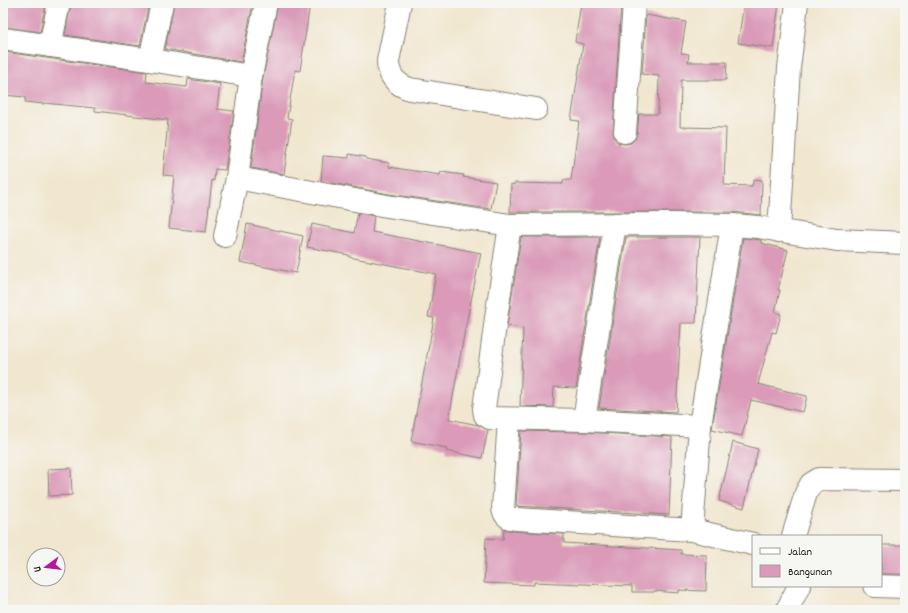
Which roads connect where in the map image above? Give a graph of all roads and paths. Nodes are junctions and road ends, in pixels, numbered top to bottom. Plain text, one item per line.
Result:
1 (59, 3) edge
2 (162, 3) edge
3 (266, 3) edge
4 (400, 3) edge
5 (634, 3) edge
6 (798, 3) edge
7 (3, 39) edge
8 (50, 46) junction
9 (150, 60) junction
10 (251, 76) junction
11 (536, 109) dead end
12 (625, 132) dead end
13 (237, 178) junction
14 (615, 224) junction
15 (510, 225) junction
16 (732, 225) junction
17 (779, 231) junction
18 (225, 236) dead end
19 (905, 243) edge
20 (509, 419) junction
21 (584, 420) junction
22 (700, 426) junction
23 (905, 480) edge
24 (692, 530) junction
25 (793, 535) edge
26 (752, 544) edge
27 (882, 586) edge
28 (798, 587) edge
29 (905, 587) edge
30 (787, 610) edge

1 - 8 street
2 - 9 street
3 - 10 street
4 - 11 street
5 - 12 street
6 - 17 street
7 - 8 street
8 - 9 street
9 - 10 street
10 - 13 street
13 - 15 street
13 - 18 street
14 - 15 street
14 - 16 street
14 - 21 street
15 - 20 street
16 - 17 street
16 - 22 street
17 - 19 street
20 - 21 street
20 - 24 street
21 - 22 street
22 - 24 street
23 - 25 street
24 - 26 street
27 - 29 street
28 - 30 street

